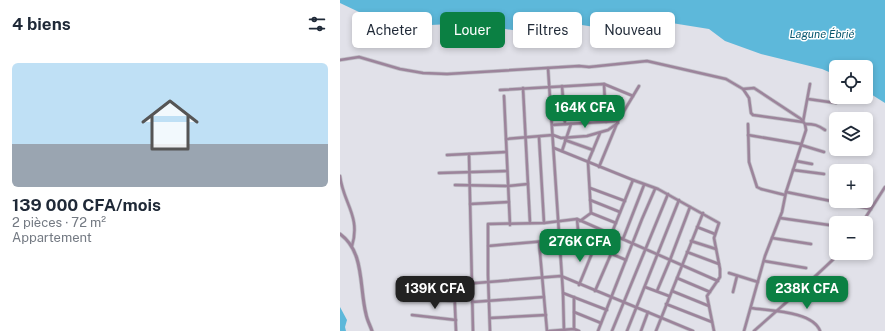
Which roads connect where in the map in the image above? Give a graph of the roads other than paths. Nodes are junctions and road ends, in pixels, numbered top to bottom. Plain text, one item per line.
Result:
1 (340, 60) edge
2 (548, 68) junction
3 (604, 84) junction
4 (810, 84) dead end
5 (562, 86) junction
6 (638, 86) dead end
7 (550, 87) junction
8 (523, 88) junction
9 (743, 89) junction
10 (500, 90) dead end
11 (504, 96) dead end
12 (633, 96) junction
13 (808, 99) junction
14 (829, 102) edge
15 (606, 122) junction
16 (618, 122) junction
17 (804, 123) junction
18 (565, 124) junction
19 (572, 124) junction
20 (748, 124) dead end
21 (552, 125) junction
22 (825, 130) dead end
23 (601, 132) junction
24 (748, 135) junction
25 (553, 136) junction
26 (539, 137) junction
27 (526, 138) junction
28 (506, 139) junction
29 (566, 139) junction
30 (801, 144) junction
31 (554, 148) junction
32 (593, 150) junction
33 (562, 151) junction
34 (506, 152) junction
35 (824, 152) dead end
36 (469, 154) junction
37 (446, 155) dead end
38 (796, 161) junction
39 (588, 162) junction
40 (812, 164) dead end
41 (600, 167) junction
42 (793, 170) junction
43 (507, 171) junction
44 (469, 172) junction
45 (439, 173) dead end
46 (824, 174) dead end
47 (340, 176) edge
48 (633, 180) junction
49 (528, 184) junction
50 (455, 185) dead end
51 (470, 185) junction
52 (644, 185) junction
53 (508, 186) junction
54 (885, 187) edge
55 (590, 188) junction
56 (656, 189) junction
57 (668, 194) junction
58 (786, 194) junction
59 (590, 200) junction
60 (679, 200) junction
61 (625, 201) junction
62 (509, 202) junction
63 (470, 204) junction
64 (690, 207) junction
65 (871, 209) junction
66 (620, 212) junction
67 (591, 213) junction
68 (703, 213) junction
69 (866, 216) edge
70 (780, 218) junction
71 (578, 220) junction
72 (558, 222) junction
73 (544, 223) junction
74 (616, 223) junction
75 (530, 224) junction
76 (510, 225) junction
77 (829, 225) edge
78 (697, 227) junction
79 (340, 234) edge
80 (715, 234) junction
81 (611, 235) junction
82 (772, 238) junction
83 (623, 239) junction
84 (558, 240) junction
85 (692, 241) junction
86 (539, 242) junction
87 (633, 243) junction
88 (811, 244) dead end
89 (352, 246) junction
90 (488, 246) junction
91 (595, 246) junction
92 (645, 249) junction
93 (716, 250) junction
94 (687, 252) junction
95 (611, 254) junction
96 (658, 254) junction
97 (626, 260) junction
98 (670, 260) junction
99 (832, 260) edge
100 (764, 261) junction
101 (719, 264) junction
102 (683, 266) junction
103 (806, 268) dead end
104 (729, 273) dead end
105 (561, 276) junction
106 (737, 276) junction
107 (542, 277) junction
108 (677, 278) junction
109 (488, 281) junction
110 (718, 281) junction
111 (758, 282) junction
112 (454, 284) junction
113 (472, 284) junction
114 (579, 284) junction
115 (645, 287) junction
116 (405, 288) dead end
117 (595, 291) junction
118 (657, 291) junction
119 (672, 291) junction
120 (710, 292) junction
121 (733, 292) dead end
122 (563, 293) junction
123 (669, 296) junction
124 (544, 297) junction
125 (574, 297) junction
126 (611, 298) junction
127 (418, 300) dead end
128 (455, 301) junction
129 (489, 301) junction
130 (472, 302) junction
131 (624, 303) junction
132 (666, 304) junction
133 (709, 306) junction
134 (636, 308) junction
135 (751, 308) junction
136 (607, 310) junction
137 (574, 312) junction
138 (648, 312) junction
139 (776, 312) junction
140 (546, 314) junction
141 (412, 315) dead end
142 (490, 318) junction
143 (661, 318) junction
144 (456, 320) junction
145 (601, 323) junction
146 (713, 323) junction
147 (574, 329) junction
148 (564, 330) edge
149 (372, 331) edge
150 (456, 331) edge
151 (473, 331) edge
152 (490, 331) edge
153 (548, 331) edge
154 (579, 331) edge
155 (598, 331) edge
156 (612, 331) edge
157 (627, 331) edge
158 (642, 331) edge
159 (657, 331) edge
160 (693, 331) edge
161 (714, 331) edge
162 (744, 331) edge
163 (754, 331) edge
164 (820, 331) edge

1 - 2 street
2 - 7 street
2 - 9 street
3 - 5 street
3 - 12 street
3 - 15 street
4 - 13 street
5 - 7 street
5 - 18 street
6 - 12 street
7 - 8 street
7 - 21 street
8 - 10 street
8 - 27 street
9 - 17 street
9 - 17 street
11 - 28 street
12 - 16 street
13 - 14 street
13 - 17 street
15 - 16 street
15 - 19 street
16 - 23 street
16 - 41 street
17 - 22 street
17 - 30 street
18 - 19 street
18 - 21 street
19 - 29 street
20 - 24 street
21 - 25 street
23 - 29 street
23 - 32 street
24 - 30 street
24 - 58 street
25 - 26 street
25 - 29 street
25 - 31 street
26 - 27 street
26 - 73 street
27 - 28 street
27 - 49 street
28 - 34 street
29 - 32 street
29 - 33 street
30 - 35 street
30 - 38 street
31 - 33 street
31 - 72 street
32 - 39 street
33 - 39 street
34 - 36 street
34 - 43 street
36 - 37 street
36 - 44 street
38 - 40 street
38 - 42 street
39 - 41 street
39 - 55 street
41 - 48 street
42 - 46 street
42 - 58 street
43 - 44 street
43 - 53 street
44 - 45 street
44 - 51 street
47 - 89 street
48 - 52 street
48 - 61 street
49 - 53 street
49 - 75 street
50 - 51 street
51 - 53 street
51 - 63 street
52 - 56 street
52 - 83 street
53 - 62 street
54 - 65 street
55 - 59 street
55 - 61 street
56 - 57 street
56 - 87 street
57 - 60 street
57 - 92 street
58 - 65 street
58 - 70 street
59 - 66 street
59 - 67 street
60 - 64 street
60 - 96 street
61 - 66 street
62 - 63 street
62 - 76 street
63 - 113 street
64 - 68 street
64 - 98 street
65 - 69 street
66 - 74 street
67 - 71 street
67 - 74 street
68 - 78 street
68 - 80 street
70 - 77 street
70 - 82 street
71 - 72 street
71 - 81 street
71 - 91 street
72 - 73 street
72 - 84 street
73 - 75 street
74 - 81 street
75 - 76 street
76 - 90 street
78 - 80 street
78 - 85 street
79 - 89 street
80 - 93 street
81 - 83 street
82 - 88 street
82 - 100 street
83 - 87 street
84 - 86 street
84 - 105 street
85 - 93 street
85 - 94 street
86 - 90 street
86 - 107 street
87 - 92 street
87 - 97 street
89 - 149 street
90 - 109 street
91 - 95 street
91 - 114 street
92 - 96 street
92 - 131 street
93 - 101 street
94 - 101 street
94 - 102 street
95 - 97 street
95 - 117 street
96 - 98 street
96 - 115 street
97 - 126 street
98 - 102 street
98 - 118 street
99 - 139 street
100 - 103 street
100 - 111 street
101 - 110 street
102 - 108 street
102 - 110 street
104 - 106 street
105 - 107 street
105 - 114 street
105 - 122 street
106 - 111 street
106 - 121 street
107 - 109 street
107 - 124 street
108 - 119 street
108 - 120 street
109 - 113 street
109 - 129 street
110 - 120 street
111 - 135 street
112 - 113 street
112 - 116 street
112 - 128 street
113 - 130 street
114 - 117 street
115 - 118 street
115 - 134 street
117 - 126 street
118 - 123 street
119 - 123 street
119 - 133 street
120 - 133 street
122 - 125 street
122 - 148 street
123 - 132 street
124 - 129 street
124 - 140 street
125 - 136 street
125 - 137 street
126 - 131 street
126 - 136 street
127 - 128 street
128 - 144 street
129 - 130 street
129 - 142 street
130 - 151 street
131 - 134 street
131 - 156 street
132 - 143 street
132 - 146 street
133 - 146 street
134 - 138 street
134 - 157 street
135 - 139 street
135 - 162 street
136 - 145 street
137 - 145 street
137 - 147 street
138 - 143 street
138 - 158 street
139 - 163 street
139 - 164 street
140 - 142 street
140 - 153 street
141 - 144 street
142 - 152 street
143 - 159 street
143 - 160 street
144 - 150 street
145 - 155 street
146 - 161 street
147 - 148 street
147 - 154 street
148 - 153 street

